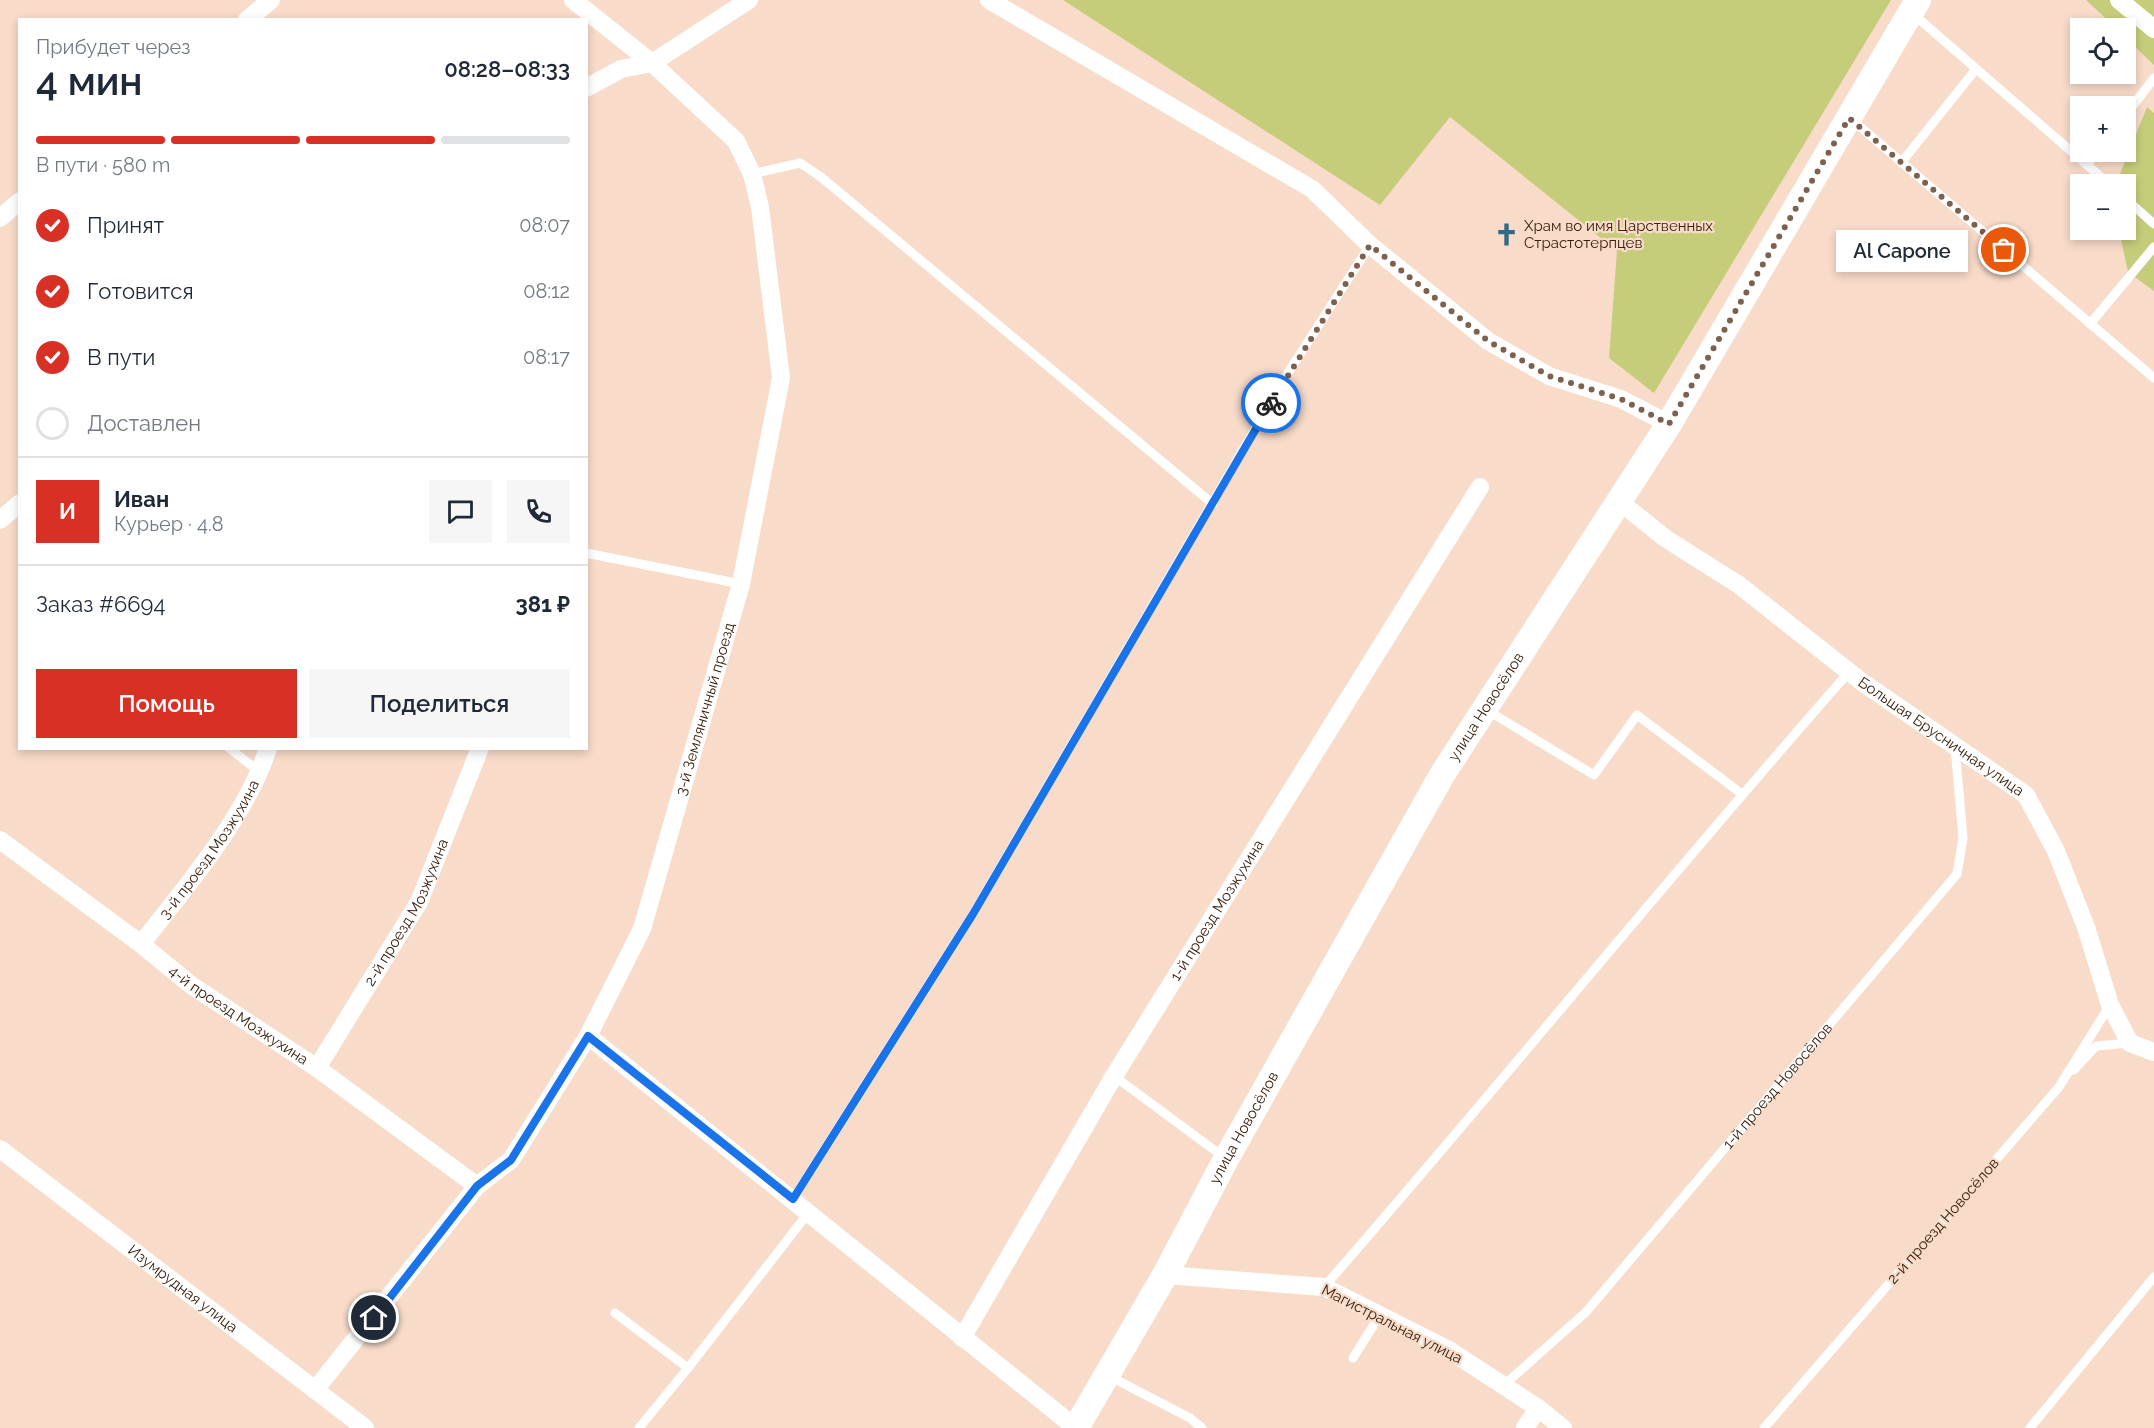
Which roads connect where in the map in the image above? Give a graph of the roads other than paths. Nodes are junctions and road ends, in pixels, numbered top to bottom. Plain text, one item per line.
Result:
1 (271, 0) edge
2 (573, 0) edge
3 (748, 0) edge
4 (989, 0) edge
5 (2120, 0) edge
6 (1915, 6) edge
7 (249, 18) edge
8 (2154, 29) edge
9 (652, 63) junction
10 (1976, 69) junction
11 (2154, 78) edge
12 (588, 87) edge
13 (2136, 102) edge
14 (1849, 118) junction
15 (2089, 162) edge
16 (1901, 163) junction
17 (2087, 165) junction
18 (752, 174) junction
19 (2097, 174) edge
20 (18, 203) edge
21 (2136, 208) edge
22 (0, 218) edge
23 (2154, 224) edge
24 (1370, 245) junction
25 (2154, 247) edge
26 (2090, 324) junction
27 (2154, 378) edge
28 (1669, 424) junction
29 (1480, 487) dead end
30 (1620, 502) junction
31 (1213, 504) junction
32 (18, 505) edge
33 (0, 520) edge
34 (588, 553) edge
35 (741, 584) junction
36 (1849, 672) junction
37 (1483, 708) junction
38 (1955, 747) junction
39 (232, 750) edge
40 (267, 750) edge
41 (479, 750) edge
42 (261, 773) junction
43 (1742, 794) junction
44 (0, 840) edge
45 (141, 944) junction
46 (2110, 1005) junction
47 (588, 1036) junction
48 (2130, 1042) junction
49 (2154, 1052) edge
50 (317, 1068) junction
51 (1114, 1076) junction
52 (2058, 1087) junction
53 (0, 1149) edge
54 (1226, 1159) junction
55 (477, 1186) junction
56 (793, 1199) junction
57 (809, 1212) junction
58 (1165, 1275) junction
59 (2154, 1277) edge
60 (1324, 1287) junction
61 (615, 1313) dead end
62 (1380, 1315) junction
63 (962, 1338) junction
64 (1353, 1358) dead end
65 (688, 1368) junction
66 (1107, 1375) junction
67 (1504, 1385) junction
68 (315, 1390) junction
69 (1538, 1408) junction
70 (365, 1428) edge
71 (639, 1428) edge
72 (1076, 1428) edge
73 (1202, 1428) edge
74 (1526, 1428) edge
75 (1563, 1428) edge
76 (1764, 1428) edge
77 (2030, 1428) edge

1 - 7 street
2 - 9 street, 3-й Земляничный проезд
3 - 9 street
4 - 24 street
5 - 8 street
6 - 10 lane
6 - 14 street, улица Новосёлов
9 - 12 street
9 - 18 street, 3-й Земляничный проезд
10 - 16 lane
10 - 17 lane
11 - 13 lane
14 - 16 lane
14 - 28 street, улица Новосёлов
15 - 17 lane
16 - 26 lane
17 - 19 lane
18 - 31 lane
18 - 35 street, 3-й Земляничный проезд
20 - 22 street
21 - 23 lane
24 - 28 street
24 - 31 lane
25 - 26 lane
26 - 27 lane
28 - 30 street, улица Новосёлов
29 - 51 street, 1-й проезд Мозжухина
30 - 36 street, Большая Брусничная улица
30 - 37 street, улица Новосёлов
31 - 56 lane
32 - 33 street
34 - 35 lane
35 - 47 street, 3-й Земляничный проезд
36 - 38 street, Большая Брусничная улица
36 - 43 lane
37 - 43 lane
37 - 54 street, улица Новосёлов
38 - 46 street, Большая Брусничная улица
38 - 67 lane, 1-й проезд Новосёлов
39 - 42 lane
40 - 42 street, 3-й проезд Мозжухина
41 - 50 street, 2-й проезд Мозжухина
42 - 45 street, 3-й проезд Мозжухина
43 - 60 lane
44 - 45 street, 4-й проезд Мозжухина
45 - 50 street, 4-й проезд Мозжухина
46 - 48 street, Большая Брусничная улица
46 - 52 lane, 2-й проезд Новосёлов
47 - 55 street, 3-й Земляничный проезд
47 - 56 street
48 - 49 street
48 - 52 lane
50 - 55 street, 4-й проезд Мозжухина
51 - 54 lane
51 - 63 street, 1-й проезд Мозжухина
52 - 76 lane, 2-й проезд Новосёлов
53 - 68 street, Изумрудная улица
54 - 58 street, улица Новосёлов
55 - 68 street, 3-й Земляничный проезд
56 - 57 street
57 - 63 street
57 - 65 lane
58 - 60 street, Магистральная улица
58 - 66 street, улица Новосёлов
59 - 77 lane
60 - 62 street, Магистральная улица
61 - 65 lane
62 - 64 lane
62 - 67 street, Магистральная улица
63 - 72 street
65 - 71 lane
66 - 72 street, улица Новосёлов
66 - 73 lane
67 - 69 street, Магистральная улица
68 - 70 street, Изумрудная улица
69 - 74 street
69 - 75 street, Магистральная улица

